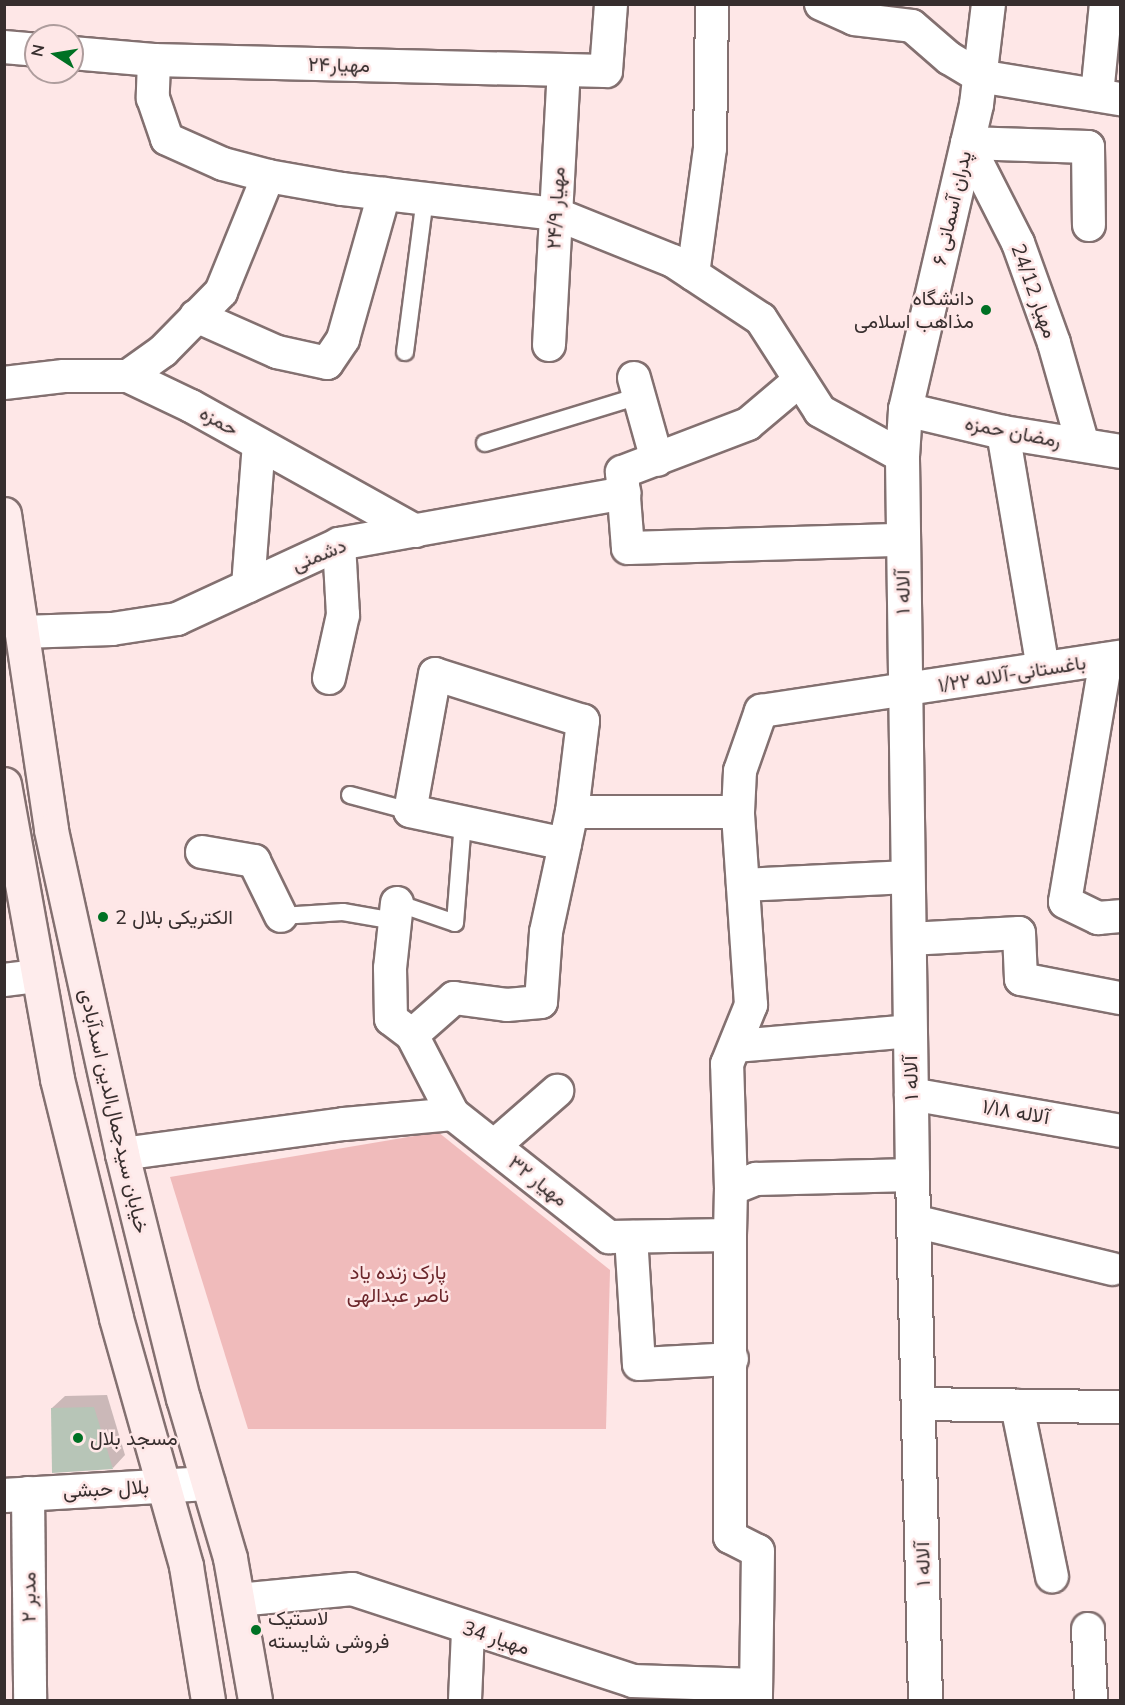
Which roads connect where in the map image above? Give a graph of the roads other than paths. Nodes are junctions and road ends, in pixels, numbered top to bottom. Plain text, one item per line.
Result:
1 (611, 4) edge
2 (712, 4) edge
3 (821, 4) edge
4 (988, 4) edge
5 (1106, 4) edge
6 (854, 12) edge
7 (4, 47) edge
8 (24, 49) edge
9 (84, 54) edge
10 (154, 60) junction
11 (564, 71) junction
12 (980, 76) junction
13 (1109, 97) edge
14 (967, 143) junction
15 (268, 176) junction
16 (384, 194) junction
17 (425, 198) junction
18 (556, 214) junction
19 (1089, 225) dead end
20 (693, 274) junction
21 (196, 316) junction
22 (549, 345) dead end
23 (405, 352) dead end
24 (128, 376) junction
25 (800, 380) junction
26 (4, 383) edge
27 (636, 387) joint
28 (905, 409) junction
29 (1004, 432) junction
30 (486, 443) dead end
31 (259, 444) junction
32 (1083, 445) junction
33 (1120, 452) edge
34 (902, 456) junction
35 (657, 460) junction
36 (624, 493) junction
37 (4, 514) edge
38 (416, 531) junction
39 (903, 540) junction
40 (339, 544) junction
41 (248, 586) junction
42 (22, 632) junction
43 (1113, 658) edge
44 (1043, 668) junction
45 (330, 678) dead end
46 (904, 692) junction
47 (4, 784) edge
48 (350, 795) dead end
49 (410, 811) junction
50 (572, 812) junction
51 (738, 812) junction
52 (7, 820) edge
53 (463, 822) junction
54 (565, 844) junction
55 (202, 852) dead end
56 (908, 877) junction
57 (743, 885) junction
58 (396, 912) junction
59 (281, 916) joint
60 (1120, 916) edge
61 (909, 939) junction
62 (38, 976) junction
63 (4, 980) edge
64 (1120, 998) edge
65 (910, 1031) junction
66 (412, 1035) junction
67 (736, 1046) junction
68 (557, 1091) dead end
69 (911, 1094) junction
70 (453, 1114) junction
71 (1120, 1131) edge
72 (494, 1146) junction
73 (122, 1154) junction
74 (912, 1175) junction
75 (731, 1189) junction
76 (914, 1221) junction
77 (730, 1235) junction
78 (631, 1237) junction
79 (1116, 1270) edge
80 (732, 1359) junction
81 (919, 1404) junction
82 (1017, 1406) junction
83 (1120, 1407) edge
84 (208, 1483) junction
85 (165, 1485) junction
86 (16, 1494) edge
87 (1052, 1576) dead end
88 (238, 1600) junction
89 (468, 1629) junction
90 (1088, 1629) dead end
91 (632, 1691) edge
92 (756, 1693) edge
93 (30, 1701) edge
94 (208, 1701) edge
95 (255, 1701) edge
96 (465, 1701) edge
97 (925, 1701) edge
98 (1090, 1701) edge

1 - 11 street, مهیار۲۴
2 - 20 street
3 - 6 street
4 - 12 street, پدران آسمانی ۶
5 - 13 street
6 - 12 street
7 - 8 street
9 - 10 street, مهیار۲۴
10 - 11 street, مهیار۲۴
10 - 15 street
11 - 18 street, مهیار ۲۴/۹
12 - 13 street
12 - 14 street, پدران آسمانی ۶
14 - 19 street
14 - 28 street, پدران آسمانی ۶
14 - 32 street, مهیار 24/12
15 - 16 street
15 - 21 street
16 - 17 street
16 - 21 street
17 - 18 street
17 - 23 lane
18 - 20 street
18 - 22 street, مهیار ۲۴/۹
20 - 25 street
21 - 24 street
24 - 26 street, حمزه
24 - 31 street, حمزه
25 - 34 street
25 - 35 street
27 - 30 lane
27 - 35 street
28 - 29 street, رمضان حمزه
28 - 34 street, پدران آسمانی ۶
29 - 32 street, رمضان حمزه
29 - 44 street
31 - 38 street, حمزه
31 - 41 street
32 - 33 street, رمضان حمزه
34 - 39 street, آلاله ۱
35 - 36 street
36 - 38 street, دشمنی
36 - 39 street
37 - 42 main road, خیابان سیدجمال‌الدین اسدآبادی
38 - 40 street, دشمنی
39 - 46 street, آلاله ۱
40 - 41 street, دشمنی
40 - 45 street
41 - 42 street, دشمنی
42 - 73 main road, خیابان سیدجمال‌الدین اسدآبادی
43 - 44 street, باغستانی-آلاله ۱/۲۲
43 - 60 street
44 - 46 street, باغستانی-آلاله ۱/۲۲
46 - 51 street, باغستانی-آلاله ۱/۲۲
46 - 56 street, آلاله ۱
47 - 52 main road
48 - 49 lane
49 - 50 street
49 - 53 street
50 - 51 street
50 - 54 street
51 - 57 street
52 - 62 main road
53 - 54 street
53 - 58 lane
54 - 66 street
55 - 59 street
56 - 57 street
56 - 61 street, آلاله ۱
57 - 67 street
58 - 59 lane
58 - 66 street
61 - 64 street
61 - 65 street, آلاله ۱
62 - 63 street
62 - 85 main road
65 - 67 street
65 - 69 street, آلاله ۱
66 - 70 street
67 - 75 street
68 - 72 street
69 - 71 street, آلاله ۱/۱۸
69 - 74 street, آلاله ۱
70 - 72 street, مهیار ۳۲
70 - 73 street
72 - 78 street, مهیار ۳۲
73 - 84 main road, خیابان سیدجمال‌الدین اسدآبادی
74 - 75 street
74 - 76 street, آلاله ۱
75 - 77 street
76 - 79 street
76 - 81 street, آلاله ۱
77 - 78 street, مهیار ۳۲
77 - 80 street
78 - 80 street
80 - 92 street
81 - 82 street
81 - 97 street, آلاله ۱
82 - 83 street
82 - 87 street
84 - 85 street, بلال حبشی
84 - 88 main road, خیابان سیدجمال‌الدین اسدآبادی
85 - 86 street, بلال حبشی
85 - 94 main road
86 - 93 street, مدبر ۲
88 - 89 street, مهیار 34
88 - 95 main road, خیابان سیدجمال‌الدین اسدآبادی
89 - 91 street, مهیار 34
89 - 96 street
90 - 98 street
91 - 92 street, مهیار 34

